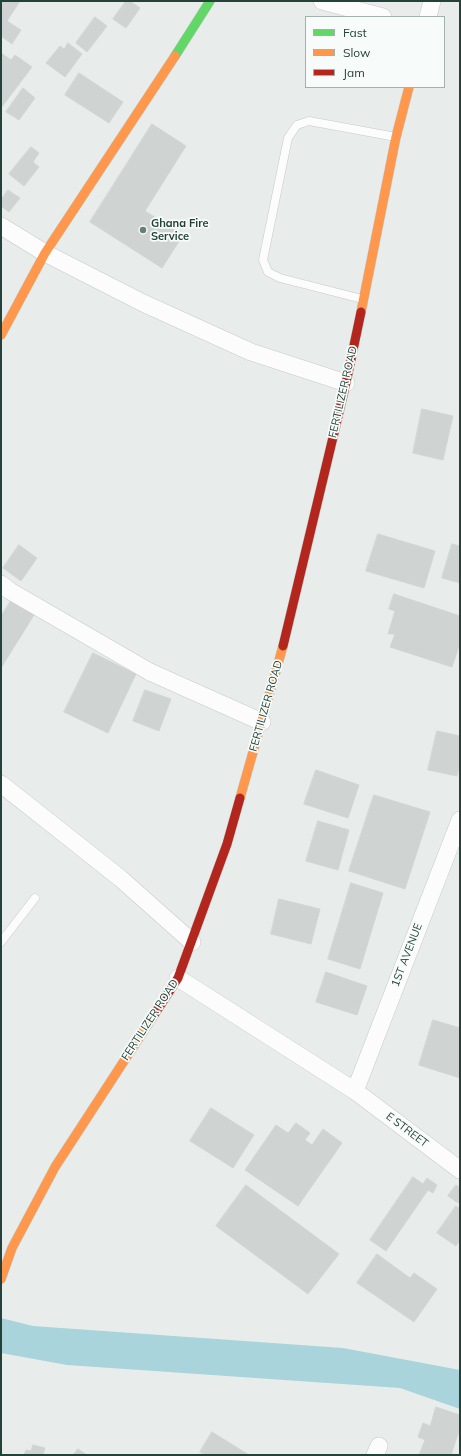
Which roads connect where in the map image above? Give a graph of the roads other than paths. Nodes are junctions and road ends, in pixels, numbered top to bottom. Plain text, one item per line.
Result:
1 (210, 1) edge
2 (322, 1) edge
3 (432, 1) edge
4 (378, 16) edge
5 (428, 16) edge
6 (409, 88) edge
7 (396, 137) junction
8 (1, 226) edge
9 (45, 253) junction
10 (363, 299) junction
11 (1, 335) edge
12 (346, 383) junction
13 (1, 584) edge
14 (262, 722) junction
15 (1, 784) edge
16 (460, 820) edge
17 (35, 898) dead end
18 (1, 942) edge
19 (192, 942) junction
20 (178, 978) junction
21 (355, 1091) junction
22 (460, 1170) edge
23 (1, 1279) edge

1 - 9 street
2 - 4 street
3 - 5 street
6 - 7 street, FERTILIZER ROAD
7 - 10 street, FERTILIZER ROAD
7 - 10 lane
8 - 9 street
9 - 11 street
9 - 12 street
10 - 12 street, FERTILIZER ROAD
12 - 14 street, FERTILIZER ROAD
13 - 14 street
14 - 19 street, FERTILIZER ROAD
15 - 19 street
16 - 21 street, 1ST AVENUE
17 - 18 lane
19 - 20 street, FERTILIZER ROAD
20 - 21 street, E STREET
20 - 23 street, FERTILIZER ROAD
21 - 22 street, E STREET

